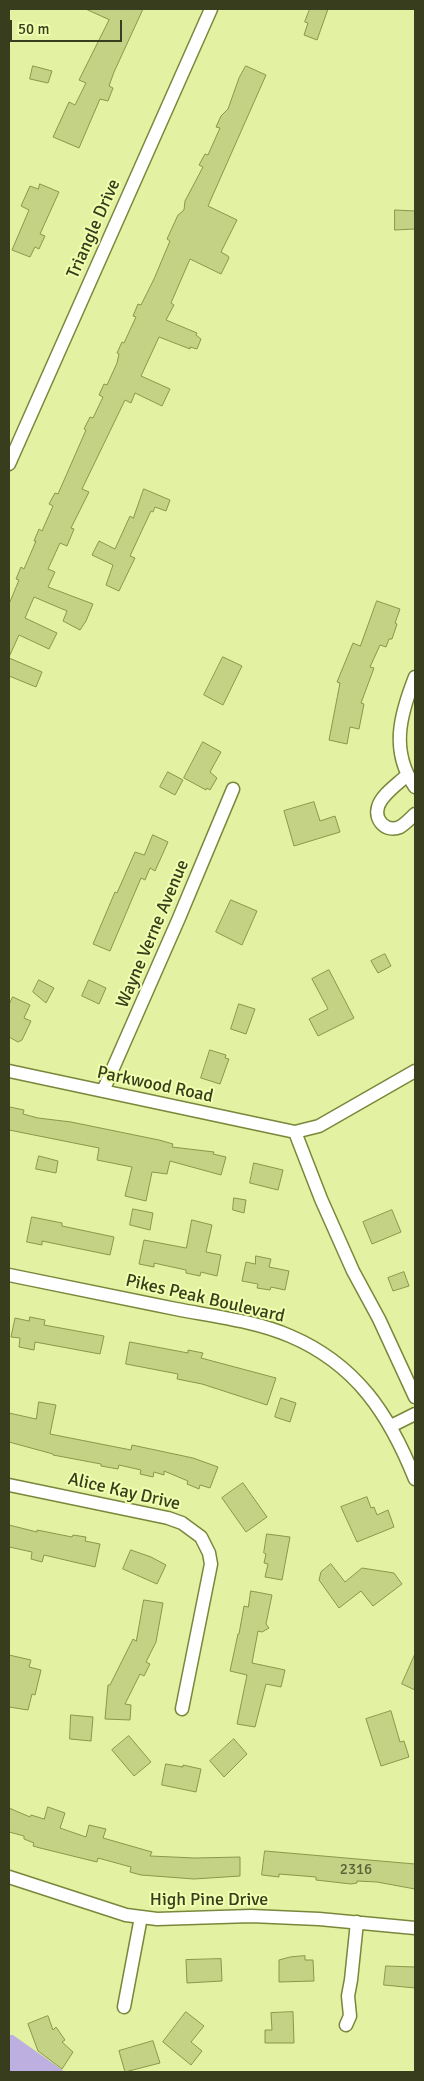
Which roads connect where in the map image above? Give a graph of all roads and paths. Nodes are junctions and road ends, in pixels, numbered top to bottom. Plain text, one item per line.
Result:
1 (212, 9) edge
2 (9, 464) edge
3 (415, 677) edge
4 (407, 775) junction
5 (415, 787) edge
6 (234, 789) dead end
7 (415, 814) edge
8 (9, 1071) edge
9 (415, 1071) edge
10 (103, 1091) junction
11 (295, 1132) junction
12 (9, 1275) edge
13 (415, 1397) edge
14 (415, 1414) edge
15 (391, 1426) junction
16 (415, 1479) edge
17 (9, 1485) edge
18 (182, 1709) dead end
19 (9, 1877) edge
20 (141, 1917) junction
21 (357, 1922) junction
22 (415, 1928) edge
23 (124, 2008) dead end
24 (346, 2025) dead end

1 - 2 street, Triangle Drive
3 - 4 street
4 - 5 street
4 - 7 street
6 - 10 street, Wayne Verne Avenue
8 - 10 street, Parkwood Road
9 - 11 street, Parkwood Road
10 - 11 street, Parkwood Road
11 - 13 street
12 - 15 street, Pikes Peak Boulevard
14 - 15 street
15 - 16 street, Pikes Peak Boulevard
17 - 18 street, Alice Kay Drive
19 - 20 street, High Pine Drive
20 - 21 street, High Pine Drive
20 - 23 street
21 - 22 street, High Pine Drive
21 - 24 street

